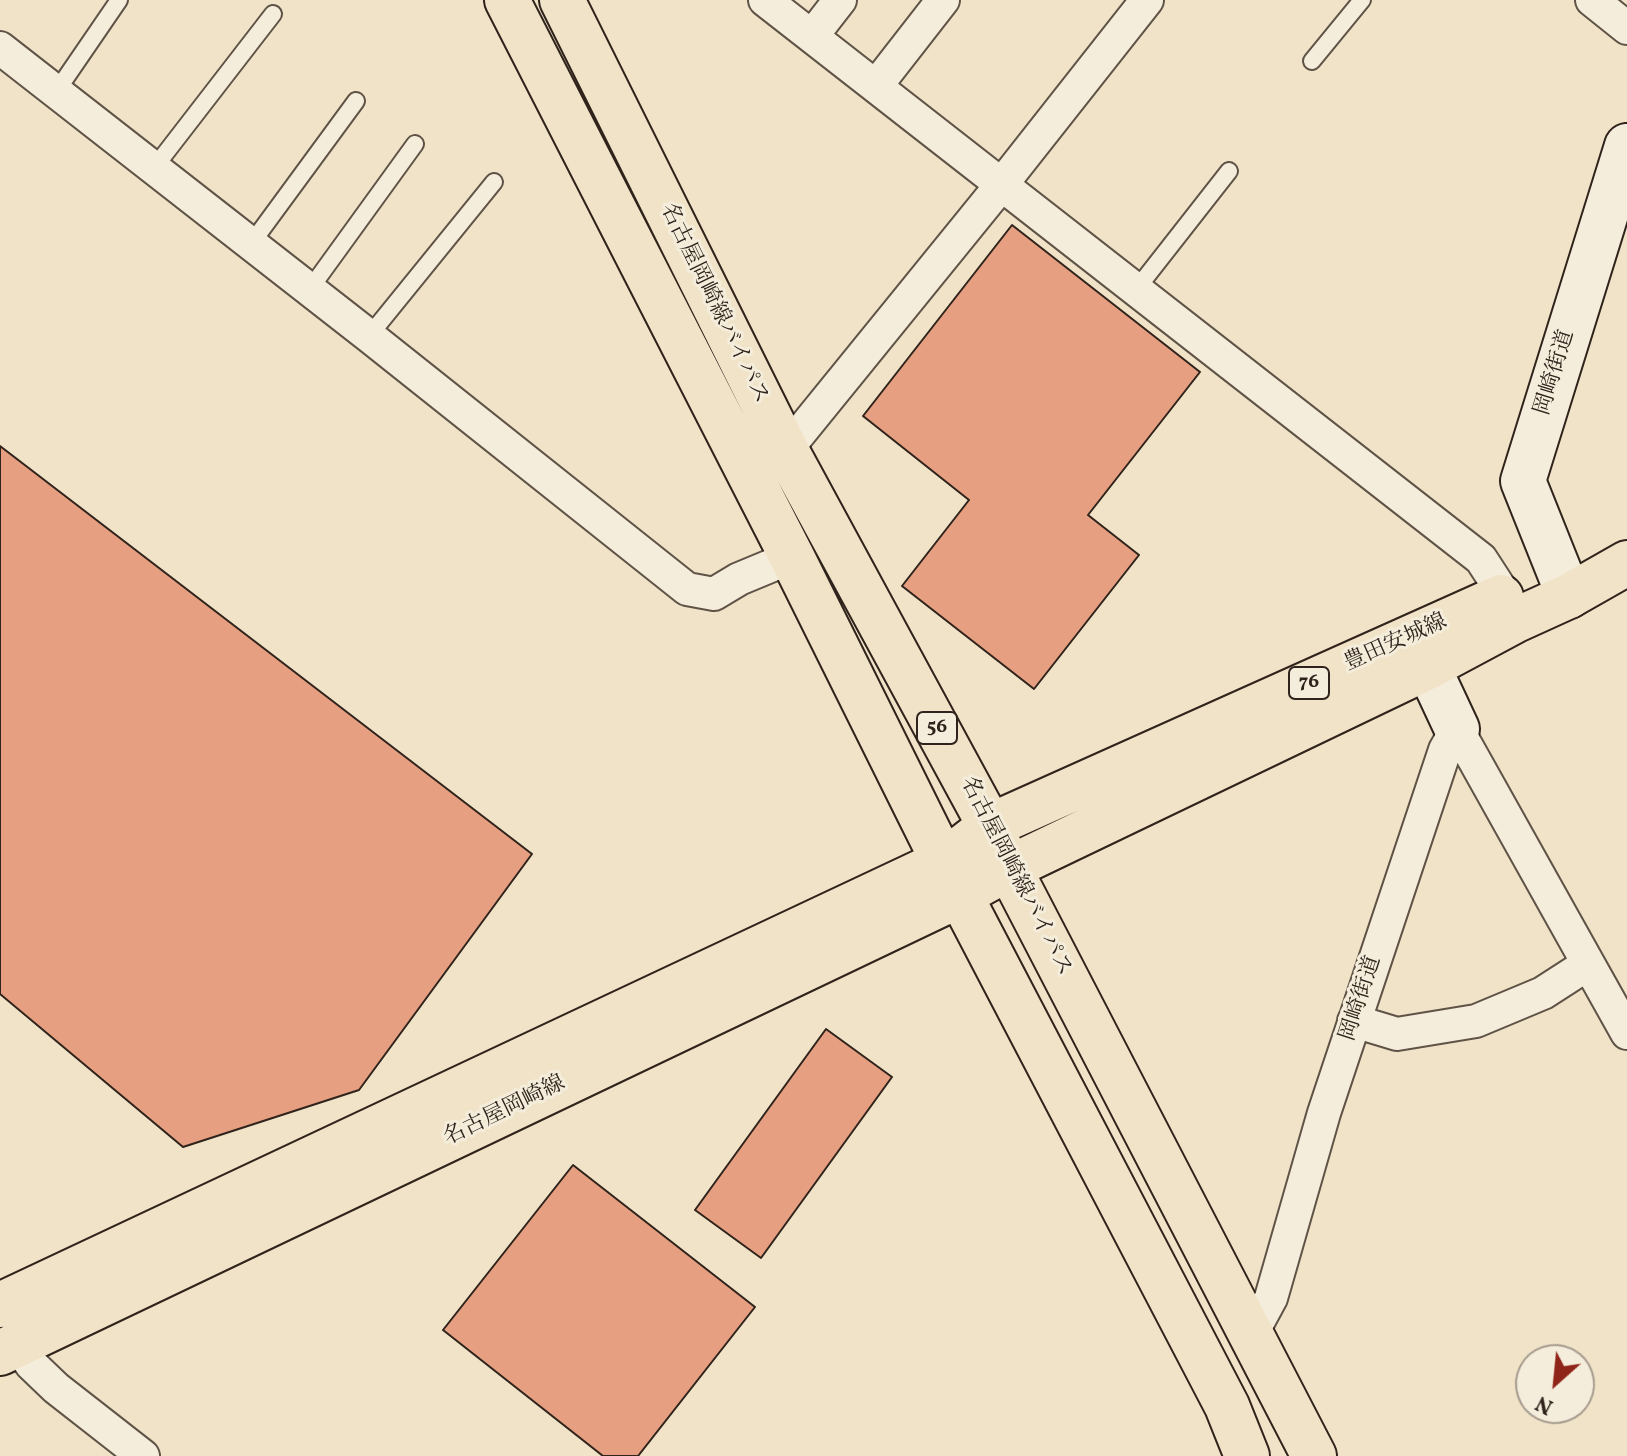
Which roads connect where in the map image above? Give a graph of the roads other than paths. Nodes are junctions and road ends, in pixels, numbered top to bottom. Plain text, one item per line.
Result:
1 (119, 0) edge
2 (507, 0) edge
3 (562, 0) edge
4 (765, 0) edge
5 (840, 0) edge
6 (943, 0) edge
7 (1147, 0) edge
8 (1362, 0) edge
9 (1592, 0) edge
10 (273, 14) dead end
11 (1627, 28) edge
12 (812, 36) junction
13 (0, 48) edge
14 (1312, 61) dead end
15 (876, 86) junction
16 (56, 92) junction
17 (356, 101) dead end
18 (415, 144) dead end
19 (1627, 146) edge
20 (154, 168) junction
21 (1229, 171) dead end
22 (494, 182) dead end
23 (1002, 184) junction
24 (251, 244) junction
25 (310, 289) junction
26 (1135, 291) junction
27 (369, 336) junction
28 (786, 450) junction
29 (1627, 540) edge
30 (792, 557) junction
31 (1627, 563) edge
32 (1564, 583) junction
33 (1510, 608) junction
34 (1428, 667) junction
35 (1457, 729) junction
36 (990, 826) junction
37 (1009, 868) junction
38 (953, 878) junction
39 (1588, 964) junction
40 (1354, 1021) junction
41 (1627, 1033) edge
42 (0, 1305) edge
43 (1251, 1335) junction
44 (9, 1350) edge
45 (131, 1453) edge
46 (1247, 1456) edge
47 (1314, 1456) edge

1 - 16 lane
2 - 30 main road, 名古屋岡崎線バイパス / 56
3 - 28 main road, 名古屋岡崎線バイパス / 56
4 - 12 street
5 - 12 street
6 - 15 street
7 - 23 street
8 - 14 lane
9 - 11 street
10 - 20 lane
12 - 15 street
13 - 16 street
15 - 23 street
16 - 20 street
17 - 24 lane
18 - 25 lane
19 - 32 street, 岡崎街道
20 - 24 street
21 - 26 lane
22 - 27 lane
23 - 26 street
23 - 28 street
24 - 25 street
25 - 27 street
26 - 33 street
27 - 30 street
28 - 36 main road, 名古屋岡崎線バイパス / 56
29 - 32 main road, 豊田安城線 / 76
30 - 38 main road, 名古屋岡崎線バイパス / 56
31 - 32 main road, 豊田安城線 / 76
32 - 33 main road, 豊田安城線 / 76
33 - 34 main road, 豊田安城線 / 76
33 - 36 main road, 豊田安城線 / 76
34 - 35 street
34 - 37 main road, 豊田安城線 / 76
35 - 39 street
35 - 40 street, 岡崎街道
36 - 37 main road, 名古屋岡崎線バイパス / 56
36 - 38 main road, 名古屋岡崎線
37 - 38 main road, 名古屋岡崎線
37 - 43 main road, 名古屋岡崎線バイパス / 56
38 - 42 main road, 名古屋岡崎線
38 - 44 main road, 名古屋岡崎線
38 - 46 main road, 名古屋岡崎線バイパス / 56
39 - 40 street
39 - 41 street
40 - 43 street, 岡崎街道
43 - 47 main road, 名古屋岡崎線バイパス / 56
44 - 45 street

